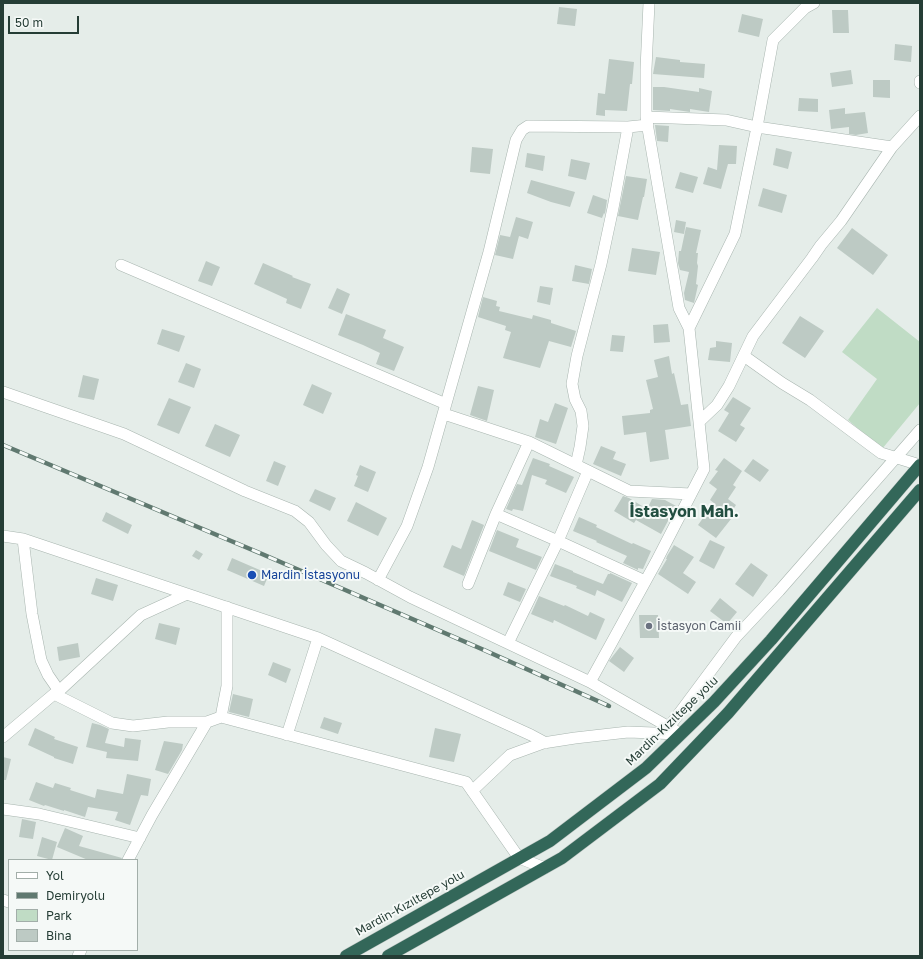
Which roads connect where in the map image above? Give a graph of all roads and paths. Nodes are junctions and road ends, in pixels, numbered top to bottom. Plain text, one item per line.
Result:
1 (649, 3) edge
2 (805, 5) edge
3 (920, 116) edge
4 (647, 121) junction
5 (628, 127) junction
6 (757, 127) junction
7 (892, 147) junction
8 (121, 265) dead end
9 (689, 328) junction
10 (744, 356) junction
11 (3, 392) edge
12 (445, 409) junction
13 (699, 422) junction
14 (920, 430) edge
15 (528, 442) junction
16 (895, 457) junction
17 (576, 465) junction
18 (920, 465) edge
19 (588, 471) junction
20 (920, 490) edge
21 (691, 494) junction
22 (496, 514) junction
23 (3, 536) edge
24 (23, 539) junction
25 (558, 541) junction
26 (378, 580) junction
27 (645, 581) junction
28 (468, 584) dead end
29 (187, 594) junction
30 (227, 607) junction
31 (318, 638) junction
32 (508, 643) junction
33 (590, 682) junction
34 (56, 693) junction
35 (221, 717) junction
36 (207, 722) junction
37 (669, 727) junction
38 (681, 734) junction
39 (286, 735) junction
40 (3, 737) edge
41 (546, 743) junction
42 (472, 791) junction
43 (3, 809) edge
44 (140, 838) junction
45 (519, 858) junction
46 (129, 859) edge
47 (545, 868) junction
48 (346, 956) edge
49 (388, 956) edge

1 - 4 street
2 - 6 street
3 - 7 street
4 - 5 street
4 - 6 street
4 - 9 street
5 - 12 street
5 - 17 street
6 - 7 street
6 - 9 street
7 - 10 street
8 - 12 street
9 - 13 street
10 - 13 street
10 - 16 street
11 - 26 street
12 - 15 street
12 - 26 street
13 - 21 street
14 - 16 street
15 - 17 street
15 - 22 street
16 - 18 street
16 - 37 street
17 - 19 street
18 - 38 highway, Mardin-Kızıltepe yolu
19 - 21 street
19 - 25 street
20 - 47 highway
21 - 27 street
22 - 25 street
22 - 28 street
23 - 24 street
24 - 29 street
24 - 34 street
25 - 27 street
25 - 32 street
26 - 32 street
27 - 33 street
29 - 30 street
29 - 34 street
30 - 31 street
30 - 35 street
31 - 39 street
31 - 41 street
32 - 33 street
33 - 37 street
34 - 36 street
34 - 40 street
35 - 36 street
35 - 39 street
36 - 44 street
37 - 38 street
38 - 41 street
38 - 45 highway, Mardin-Kızıltepe yolu
39 - 42 street
41 - 42 street
42 - 45 street
43 - 44 street
44 - 46 street
45 - 47 street
45 - 48 highway, Mardin-Kızıltepe yolu
47 - 49 highway

